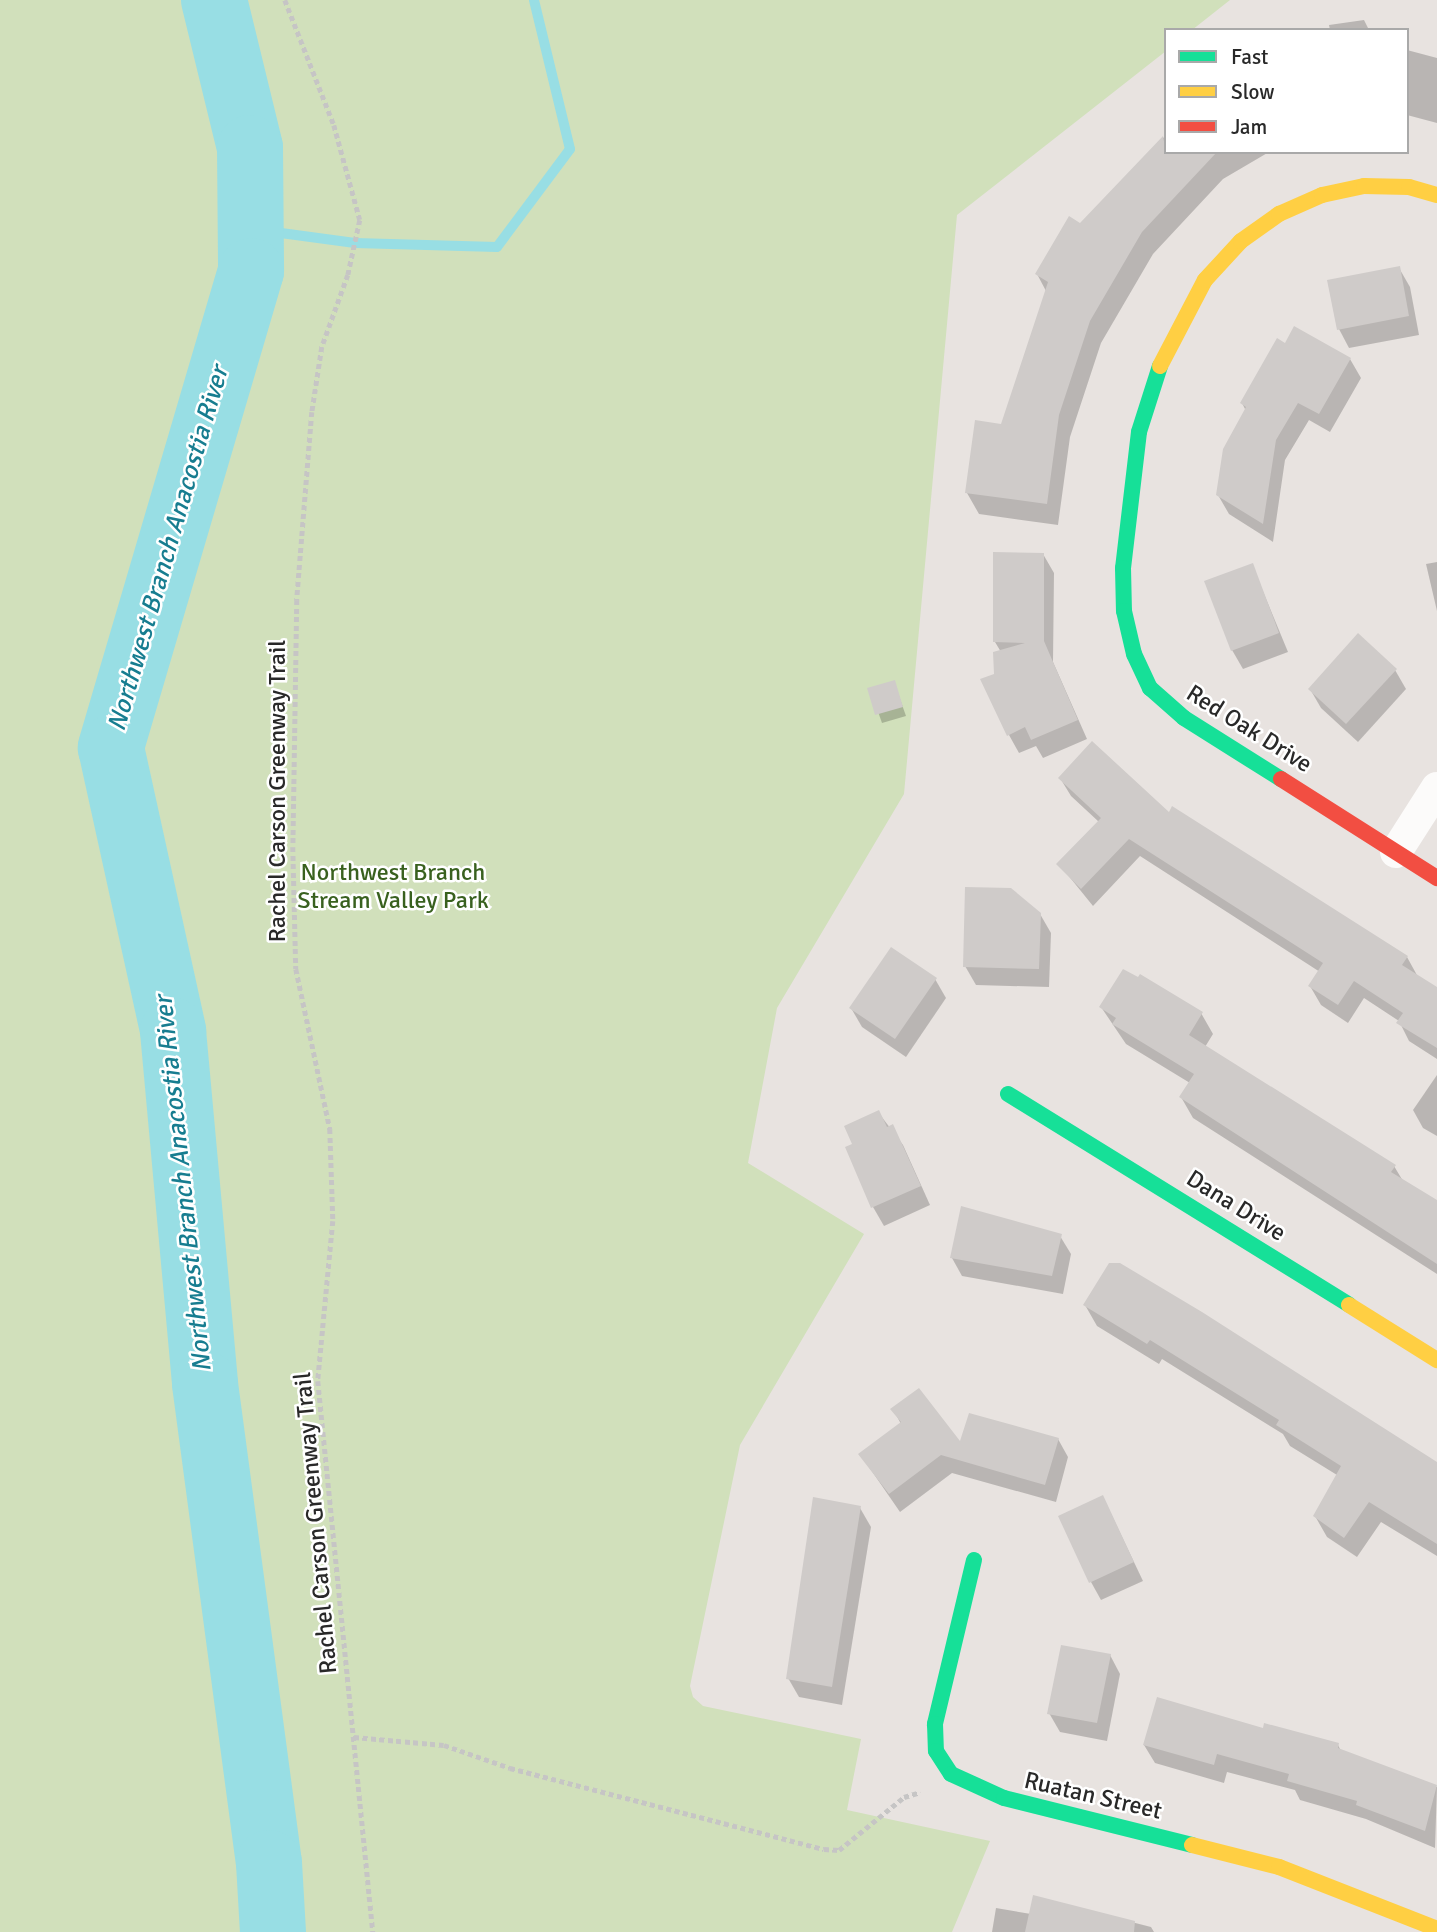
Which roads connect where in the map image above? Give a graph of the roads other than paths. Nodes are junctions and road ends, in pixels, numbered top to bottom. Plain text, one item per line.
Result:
1 (1437, 195) edge
2 (1437, 788) edge
3 (1396, 852) junction
4 (1437, 877) edge
5 (1008, 1094) dead end
6 (1437, 1360) edge
7 (974, 1560) dead end
8 (1437, 1929) edge

1 - 3 street, Red Oak Drive
2 - 3 street
3 - 4 street, Red Oak Drive
5 - 6 street, Dana Drive
7 - 8 street, Ruatan Street

